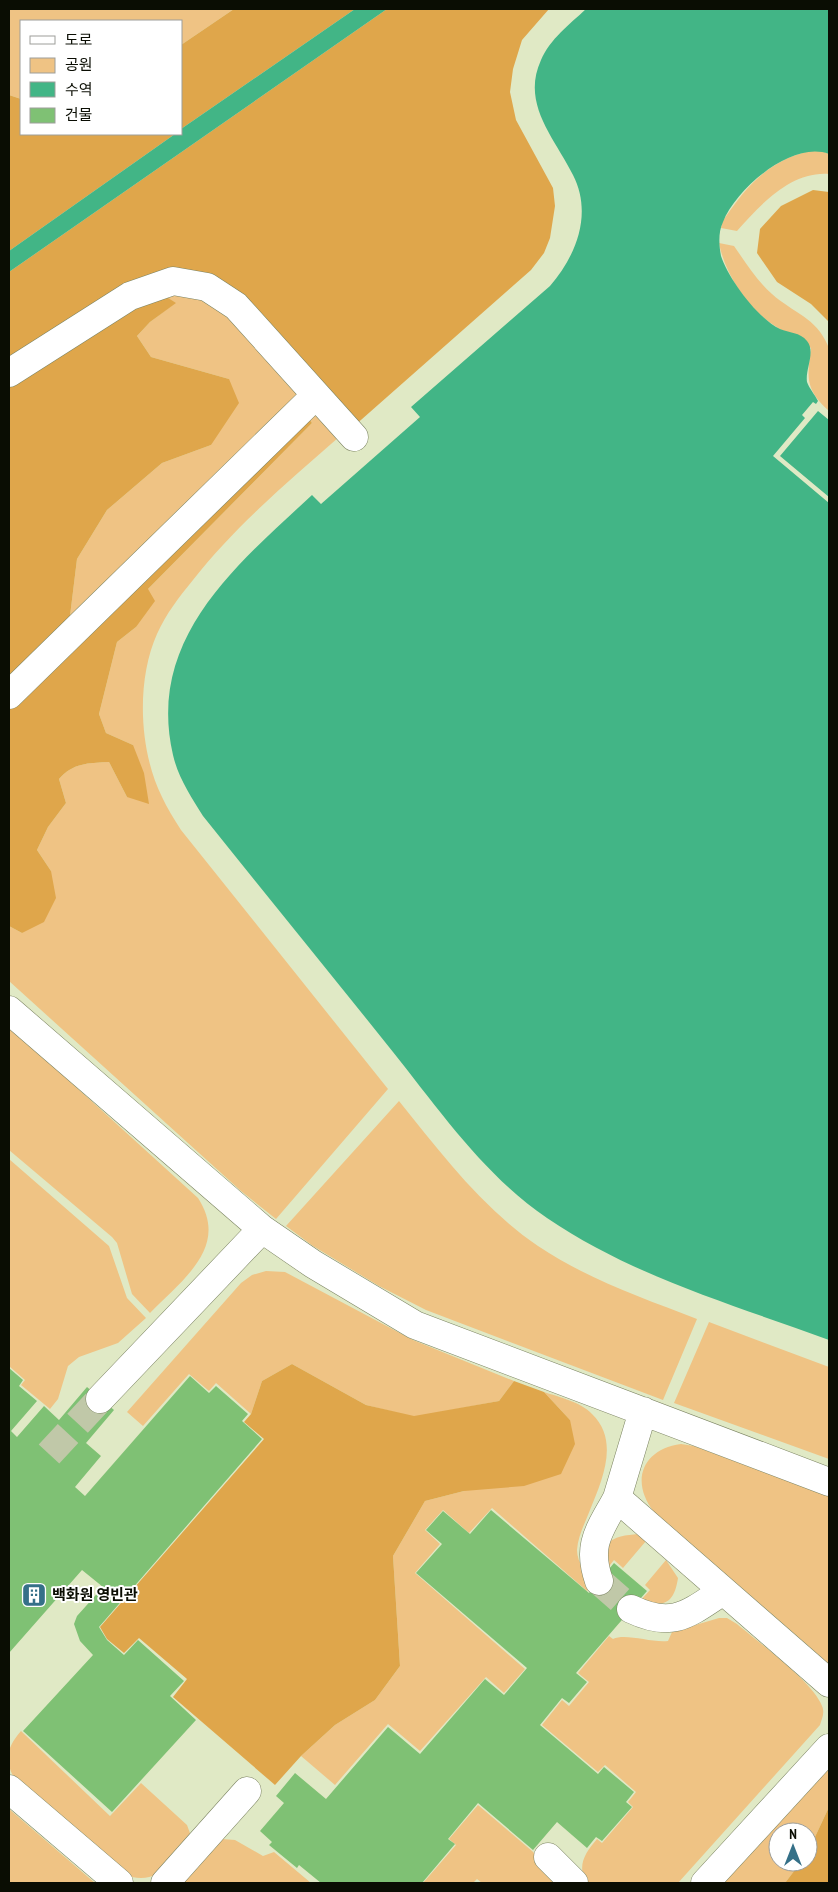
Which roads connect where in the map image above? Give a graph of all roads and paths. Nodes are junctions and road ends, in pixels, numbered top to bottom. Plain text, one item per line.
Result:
1 (9, 373) edge
2 (315, 396) junction
3 (354, 437) dead end
4 (9, 694) edge
5 (9, 1010) edge
6 (262, 1229) junction
7 (100, 1399) tunnel mouth
8 (643, 1411) junction
9 (829, 1482) edge
10 (617, 1498) junction
11 (599, 1581) tunnel mouth
12 (723, 1591) junction
13 (630, 1609) tunnel mouth
14 (829, 1683) edge
15 (829, 1748) edge
16 (9, 1789) edge
17 (247, 1791) dead end
18 (548, 1857) dead end
19 (119, 1883) edge
20 (165, 1883) edge
21 (574, 1883) edge
22 (705, 1883) edge

1 - 2 street
2 - 3 street
2 - 4 street
5 - 6 street
6 - 7 street
6 - 8 street
8 - 9 street
8 - 10 street
10 - 11 street
10 - 12 street
12 - 13 street
12 - 14 street
15 - 22 street
16 - 19 street
17 - 20 street
18 - 21 street

